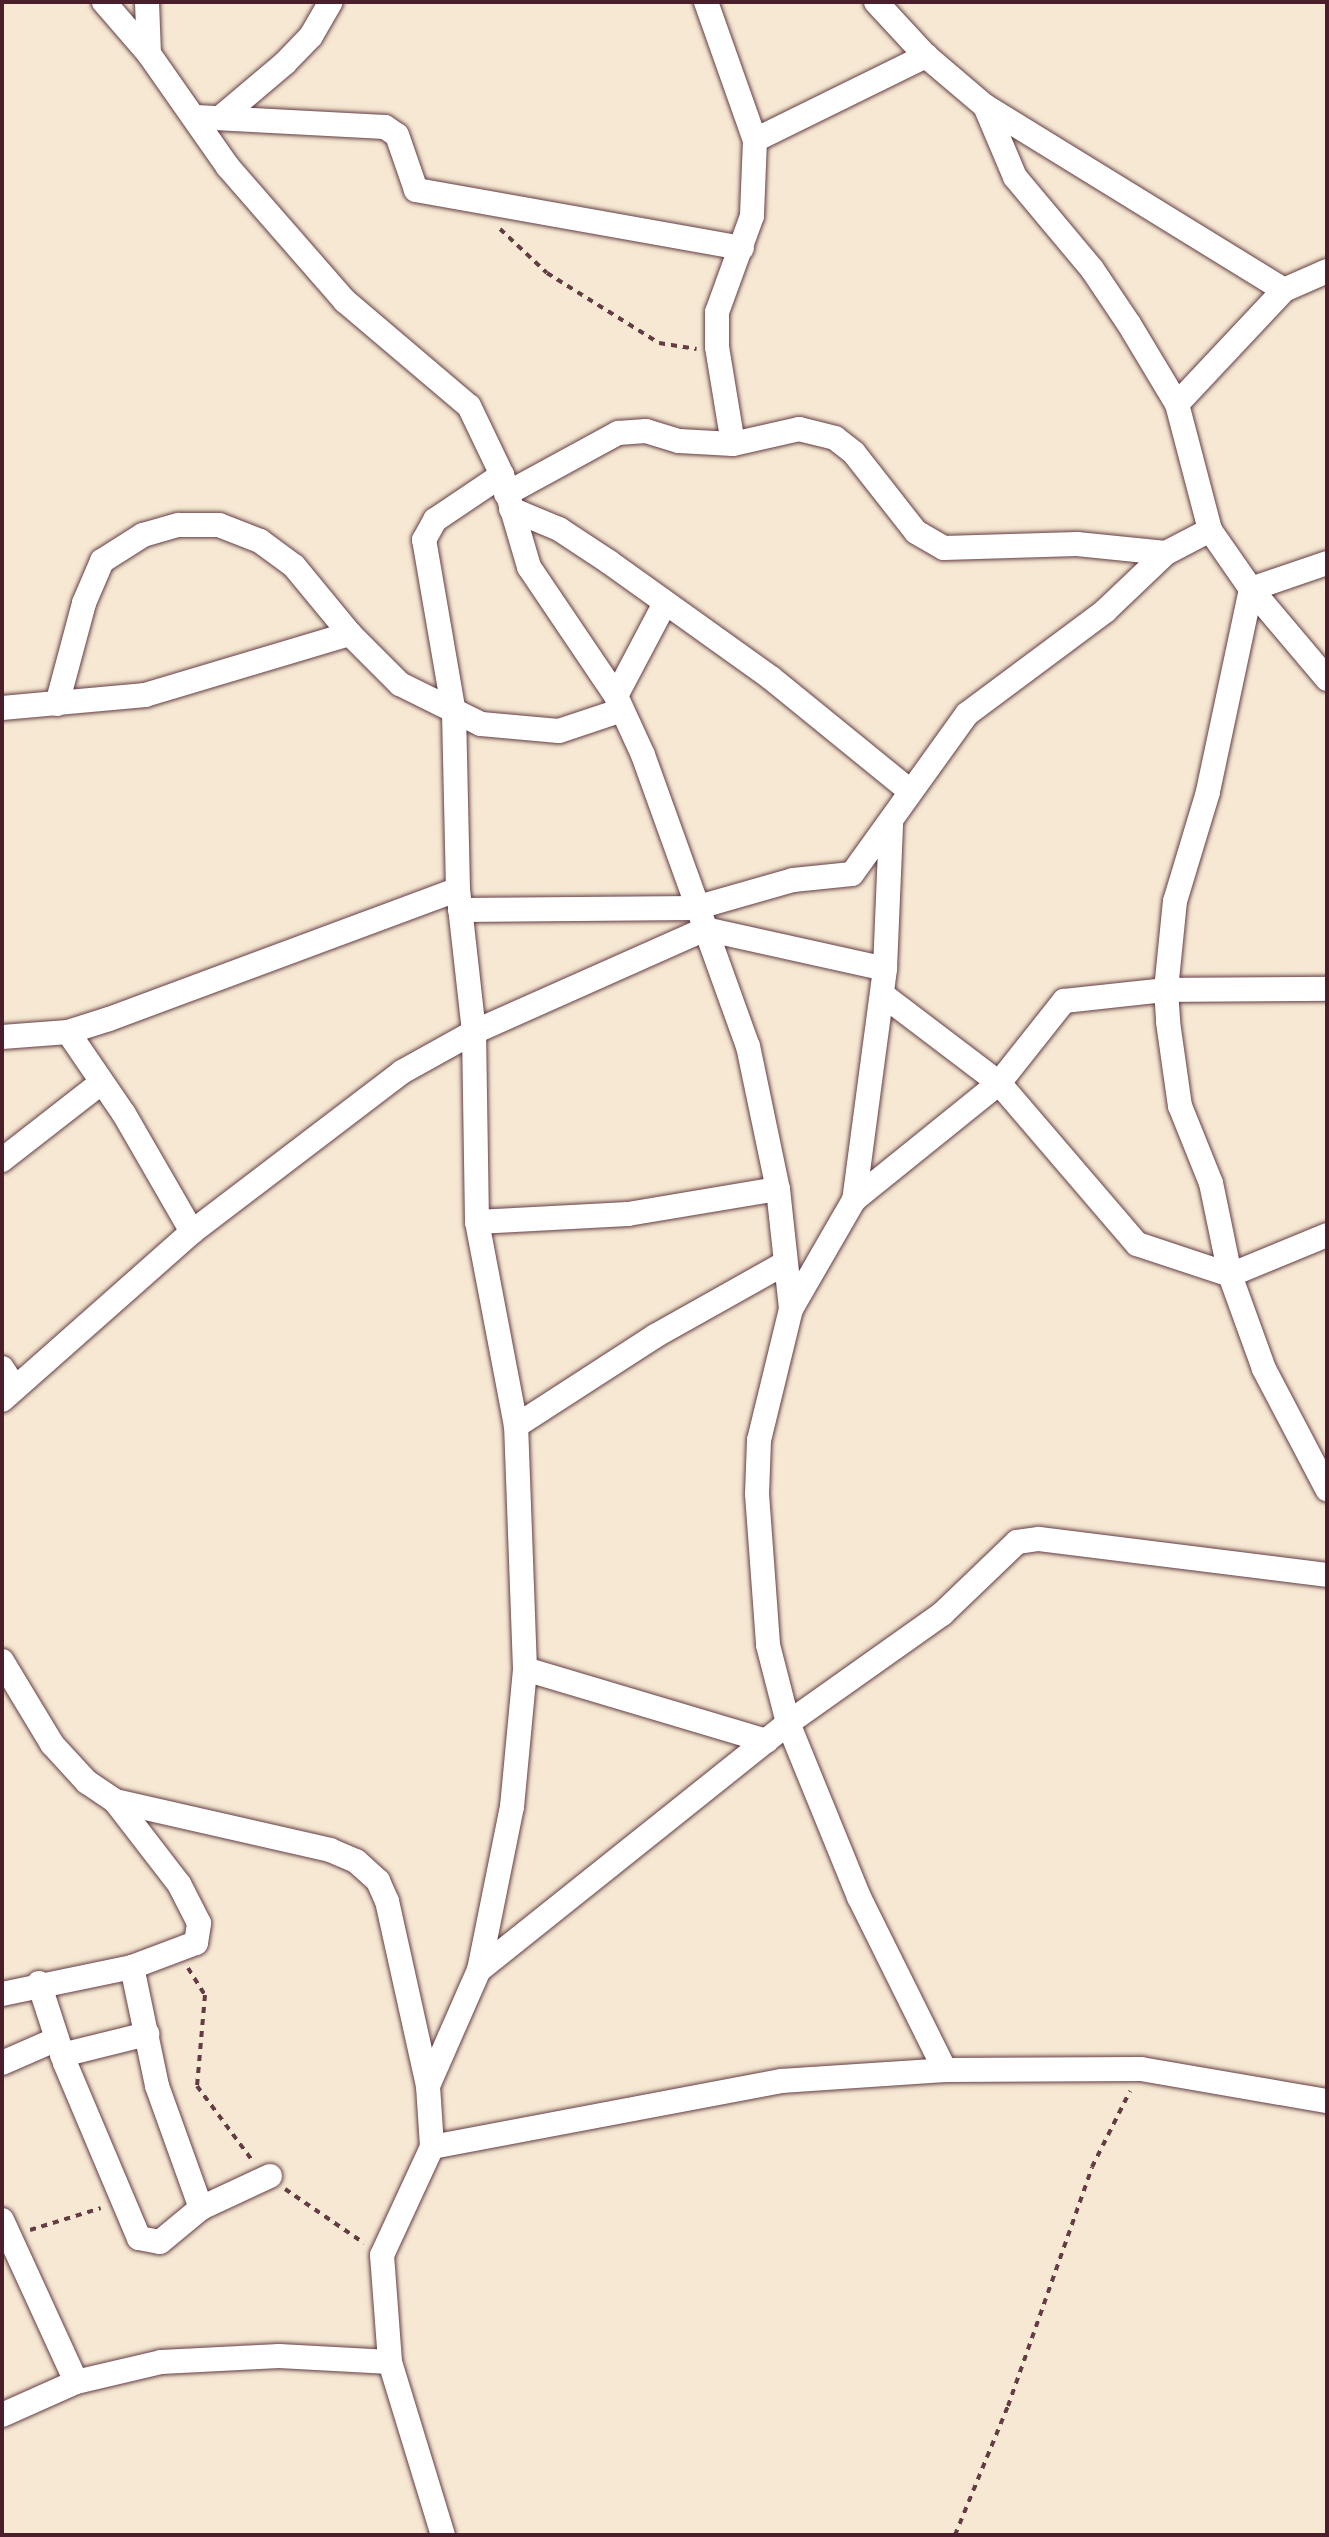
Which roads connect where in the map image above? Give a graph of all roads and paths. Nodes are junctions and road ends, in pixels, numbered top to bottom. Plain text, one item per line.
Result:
1 (104, 2) edge
2 (147, 2) edge
3 (331, 2) edge
4 (706, 2) edge
5 (876, 2) edge
6 (149, 54) junction
7 (926, 56) junction
8 (985, 106) junction
9 (208, 118) junction
10 (755, 140) junction
11 (471, 203) junction
12 (742, 248) junction
13 (1327, 271) edge
14 (1284, 290) junction
15 (717, 347) junction
16 (1177, 404) junction
17 (733, 444) junction
18 (506, 493) junction
19 (1210, 530) junction
20 (1166, 553) junction
21 (1327, 563) edge
22 (1251, 589) junction
23 (664, 605) junction
24 (350, 634) junction
25 (1327, 679) edge
26 (619, 703) junction
27 (57, 704) junction
28 (2, 708) edge
29 (454, 713) junction
30 (909, 790) junction
31 (891, 820) junction
32 (459, 899) junction
33 (700, 919) junction
34 (885, 969) junction
35 (1327, 989) edge
36 (1166, 990) junction
37 (883, 995) junction
38 (68, 1032) junction
39 (474, 1032) junction
40 (2, 1037) edge
41 (101, 1083) junction
42 (999, 1083) junction
43 (2, 1160) edge
44 (778, 1189) junction
45 (854, 1200) junction
46 (477, 1222) junction
47 (192, 1232) junction
48 (1327, 1235) edge
49 (785, 1263) junction
50 (1230, 1275) junction
51 (791, 1309) junction
52 (6, 1385) edge
53 (516, 1426) junction
54 (1327, 1489) edge
55 (1327, 1575) edge
56 (2, 1661) edge
57 (525, 1669) junction
58 (788, 1723) junction
59 (767, 1741) junction
60 (115, 1801) junction
61 (178, 1953) junction
62 (132, 1967) junction
63 (479, 1970) junction
64 (39, 1983) junction
65 (2, 1994) edge
66 (147, 2034) junction
67 (60, 2047) junction
68 (2, 2063) edge
69 (1141, 2069) junction
70 (945, 2070) junction
71 (428, 2086) junction
72 (1327, 2101) edge
73 (432, 2147) junction
74 (270, 2176) junction
75 (123, 2203) junction
76 (201, 2208) junction
77 (6, 2229) edge
78 (382, 2255) junction
79 (390, 2362) junction
80 (76, 2382) junction
81 (2, 2415) edge
82 (443, 2535) edge
83 (955, 2535) edge

1 - 6 street
2 - 6 street
3 - 9 street
4 - 10 street
5 - 7 street
6 - 9 street
7 - 8 street
7 - 10 street
8 - 14 street
8 - 16 street
9 - 11 street
9 - 18 street
10 - 12 street
11 - 12 street
11 - 15 path
12 - 15 street
13 - 14 street
14 - 16 street
15 - 17 street
16 - 19 street
17 - 18 street
17 - 20 street
18 - 23 street
18 - 26 street
18 - 29 street
19 - 20 street
19 - 22 street
20 - 30 street
21 - 22 street
22 - 25 street
22 - 36 street
23 - 26 street
23 - 30 street
24 - 27 street
24 - 27 street
24 - 29 street
26 - 29 street
26 - 33 street
27 - 28 street
29 - 32 street
30 - 31 street
31 - 33 street
31 - 34 street
32 - 33 street
32 - 38 street
32 - 39 street
33 - 34 street
33 - 39 street
33 - 44 street
34 - 37 street
35 - 36 street
36 - 42 street
36 - 50 street
37 - 42 street
37 - 45 street
38 - 40 street
38 - 41 street
39 - 46 street
39 - 47 street
41 - 43 street
41 - 47 street
42 - 45 street
42 - 50 street
44 - 46 street
44 - 49 street
45 - 51 street
46 - 53 street
47 - 52 street
48 - 50 street
49 - 51 street
49 - 53 street
50 - 54 street
51 - 58 street
53 - 57 street
55 - 58 street
56 - 60 street
57 - 59 street
57 - 63 street
58 - 59 street
58 - 70 street
59 - 63 street
60 - 61 street
60 - 71 street
61 - 62 street
61 - 74 path
62 - 64 street
62 - 66 street
63 - 71 street
64 - 65 street
64 - 67 street
66 - 67 street
66 - 76 street
67 - 68 street
67 - 75 street
69 - 70 street
69 - 72 street
69 - 83 path
70 - 73 street
71 - 73 street
73 - 78 street
74 - 76 street
74 - 78 path
75 - 76 street
75 - 77 path
77 - 80 street
78 - 79 street
79 - 80 street
79 - 82 street
80 - 81 street

